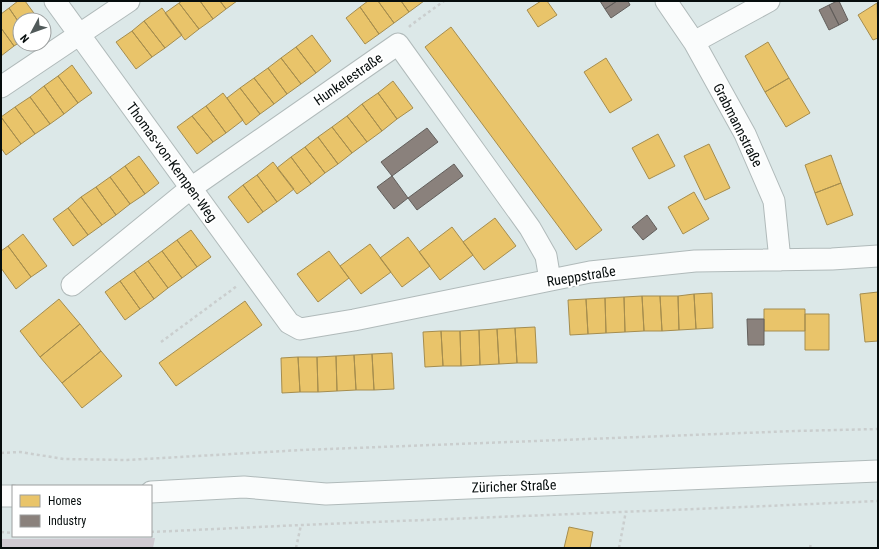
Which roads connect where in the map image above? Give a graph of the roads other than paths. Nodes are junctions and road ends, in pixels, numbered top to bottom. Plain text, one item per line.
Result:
1 (55, 1) edge
2 (129, 1) edge
3 (666, 1) edge
4 (769, 1) edge
5 (79, 34) junction
6 (694, 42) junction
7 (1, 87) edge
8 (191, 188) junction
9 (878, 256) edge
10 (780, 260) junction
11 (550, 280) junction
12 (72, 285) dead end
13 (289, 323) joint
14 (878, 471) edge
15 (152, 492) edge
16 (1, 496) edge
17 (12, 496) edge

1 - 5 street, Thomas-von-Kempen-Weg
2 - 5 street
3 - 6 street, Grabmannstraße
4 - 6 street
5 - 7 street
5 - 8 street, Thomas-von-Kempen-Weg
6 - 10 street, Grabmannstraße
8 - 11 street, Hunkelestraße
8 - 12 street, Hunkelestraße
8 - 13 street, Thomas-von-Kempen-Weg
9 - 10 street, Rueppstraße
10 - 11 street, Rueppstraße
11 - 13 street, Rueppstraße
14 - 15 street, Züricher Straße
16 - 17 street

